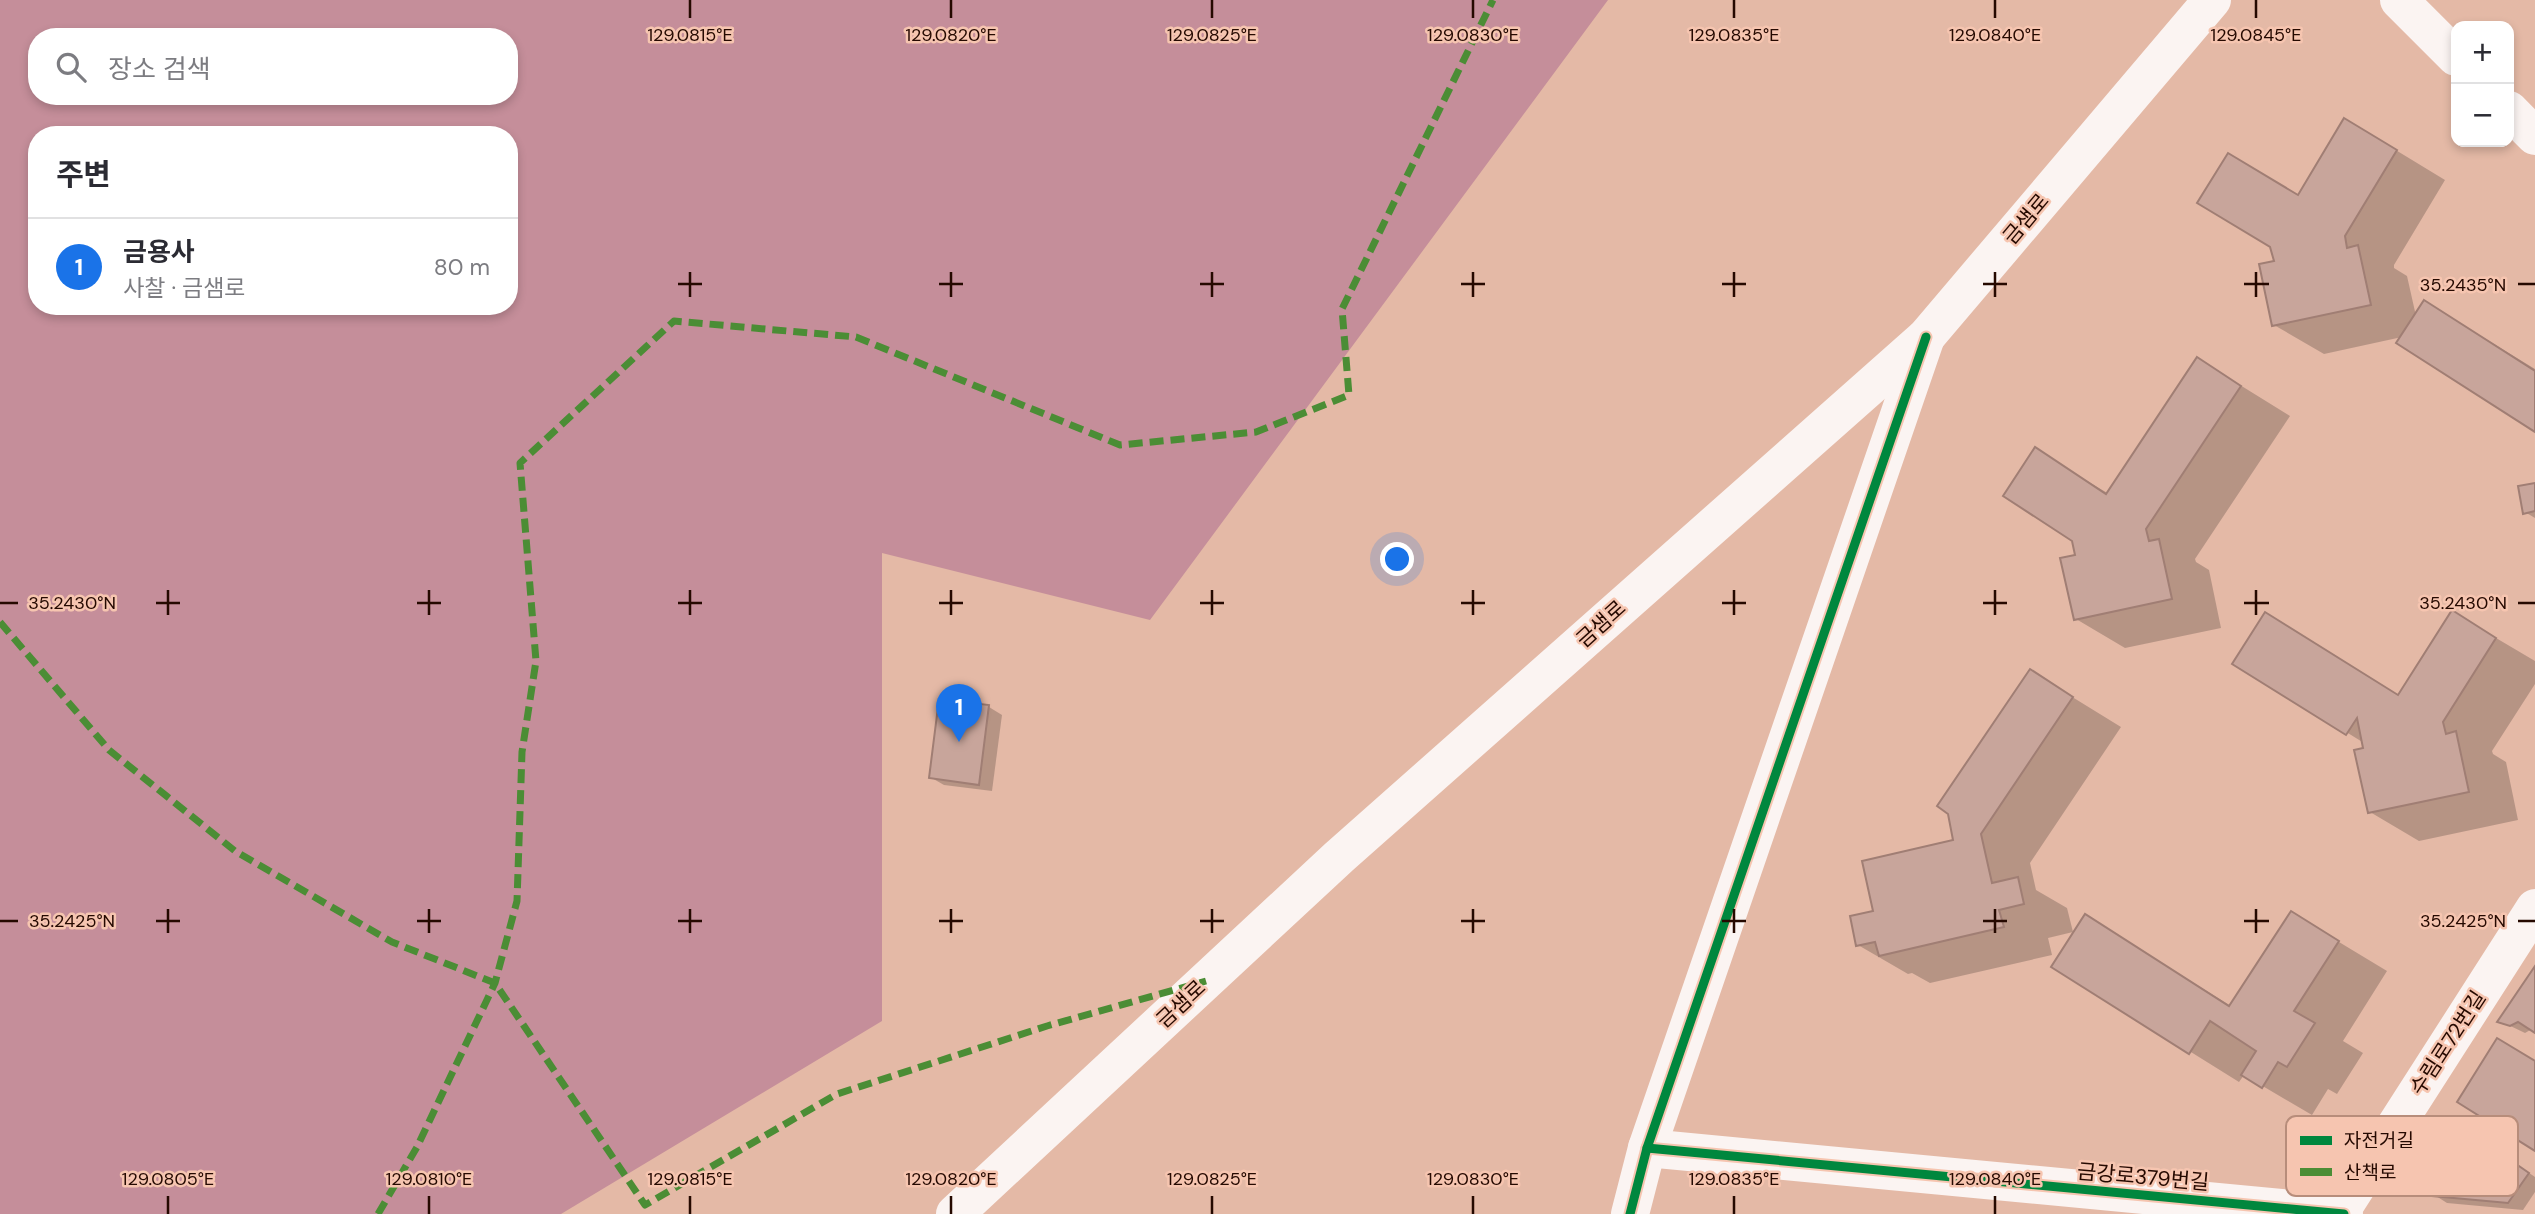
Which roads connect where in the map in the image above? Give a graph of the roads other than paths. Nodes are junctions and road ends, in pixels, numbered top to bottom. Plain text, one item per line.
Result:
1 (2212, 0) edge
2 (2399, 0) edge
3 (2451, 52) edge
4 (2514, 115) edge
5 (2535, 136) edge
6 (1926, 337) junction
7 (2535, 908) edge
8 (2403, 1116) edge
9 (1647, 1148) junction
10 (2352, 1196) edge
11 (955, 1214) edge
12 (1630, 1214) edge
13 (2341, 1214) edge

1 - 6 street, 금샘로
2 - 3 street
4 - 5 street
6 - 9 street
6 - 11 street, 금샘로
7 - 8 street, 수림로72번길
9 - 12 street
9 - 13 street, 금강로379번길
10 - 13 street, 수림로72번길

